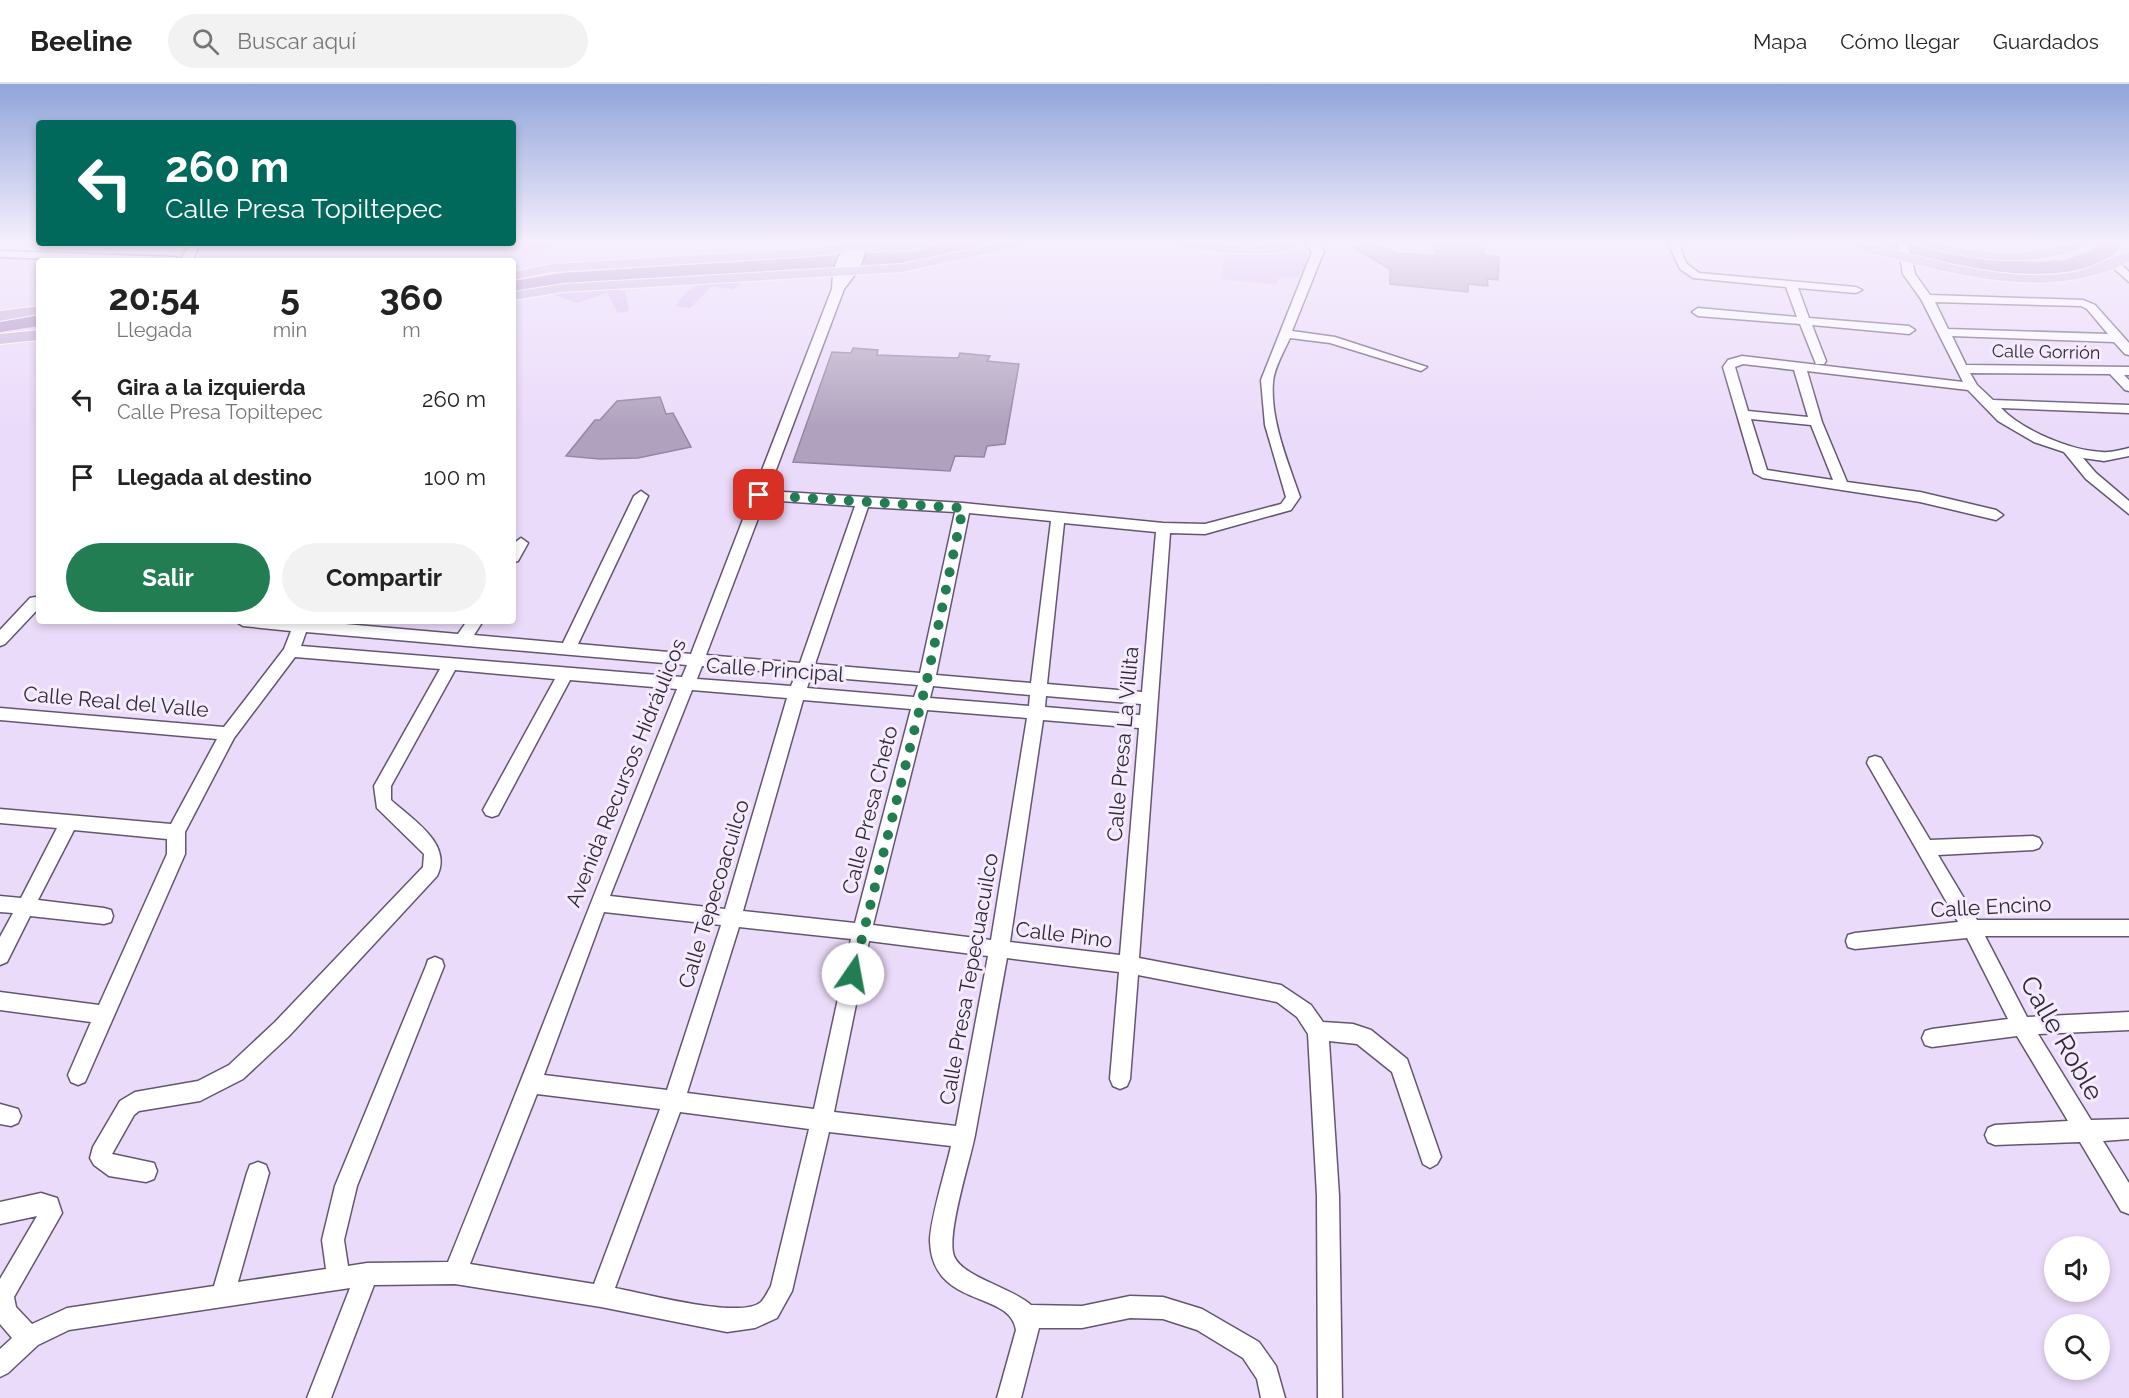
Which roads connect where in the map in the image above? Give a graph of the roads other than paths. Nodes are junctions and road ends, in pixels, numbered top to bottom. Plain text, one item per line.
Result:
1 (832, 304) edge
2 (1298, 304) edge
3 (1799, 304) edge
4 (1930, 304) edge
5 (2086, 304) edge
6 (36, 310) edge
7 (1698, 312) dead end
8 (0, 316) edge
9 (1806, 322) junction
10 (1909, 330) dead end
11 (1943, 332) junction
12 (1287, 334) junction
13 (36, 335) edge
14 (2116, 338) junction
15 (0, 339) edge
16 (2129, 351) edge
17 (1739, 354) dead end
18 (1820, 361) junction
19 (1421, 367) dead end
20 (1799, 367) junction
21 (1901, 369) dead end
22 (1962, 369) junction
23 (2114, 371) junction
24 (2129, 371) edge
25 (1972, 387) junction
26 (2129, 387) edge
27 (1988, 404) junction
28 (2129, 409) edge
29 (1743, 414) junction
30 (1816, 422) junction
31 (2070, 451) junction
32 (2129, 452) edge
33 (1842, 486) junction
34 (759, 495) junction
35 (641, 496) dead end
36 (863, 502) junction
37 (963, 508) junction
38 (2129, 508) edge
39 (1996, 515) dead end
40 (1058, 518) junction
41 (1163, 528) junction
42 (521, 543) dead end
43 (516, 552) edge
44 (36, 604) edge
45 (301, 624) edge
46 (322, 624) edge
47 (472, 624) edge
48 (363, 626) edge
49 (464, 639) junction
50 (0, 640) edge
51 (568, 648) junction
52 (291, 651) junction
53 (341, 655) junction
54 (697, 659) junction
55 (451, 664) junction
56 (807, 669) junction
57 (565, 674) junction
58 (927, 680) junction
59 (687, 684) junction
60 (1037, 690) junction
61 (797, 693) junction
62 (1149, 699) junction
63 (920, 702) junction
64 (1036, 713) junction
65 (0, 714) edge
66 (1147, 722) junction
67 (228, 734) junction
68 (1875, 763) dead end
69 (492, 810) dead end
70 (0, 816) edge
71 (69, 823) junction
72 (176, 832) junction
73 (2034, 843) dead end
74 (1925, 848) junction
75 (598, 903) junction
76 (0, 904) edge
77 (27, 906) junction
78 (104, 916) dead end
79 (732, 918) junction
80 (1972, 928) junction
81 (2129, 928) edge
82 (862, 932) junction
83 (1855, 941) dead end
84 (999, 950) junction
85 (0, 956) edge
86 (1129, 965) junction
87 (435, 966) dead end
88 (0, 1001) edge
89 (104, 1015) junction
90 (2129, 1021) edge
91 (2022, 1026) junction
92 (1318, 1031) junction
93 (1932, 1038) dead end
94 (78, 1075) dead end
95 (1120, 1078) dead end
96 (531, 1083) junction
97 (674, 1100) junction
98 (822, 1123) junction
99 (2129, 1130) edge
100 (2086, 1131) junction
101 (1995, 1135) dead end
102 (964, 1137) junction
103 (1430, 1157) dead end
104 (146, 1171) dead end
105 (258, 1173) dead end
106 (2129, 1203) edge
107 (0, 1213) edge
108 (455, 1273) junction
109 (367, 1274) junction
110 (338, 1278) junction
111 (223, 1295) junction
112 (602, 1296) junction
113 (1026, 1316) junction
114 (30, 1336) junction
115 (0, 1365) edge
116 (1012, 1395) edge
117 (319, 1398) edge
118 (1273, 1398) edge
119 (1329, 1398) edge

1 - 34 street, Avenida Recursos Hidráulicos
2 - 12 street
3 - 9 street
4 - 11 street
5 - 14 street
6 - 8 main road
7 - 9 street
9 - 10 street
9 - 18 street
11 - 14 street
11 - 22 street
12 - 19 street
12 - 41 street
13 - 15 main road
14 - 16 street
17 - 18 street
18 - 21 street
20 - 25 street
20 - 29 street
20 - 30 street
22 - 23 street, Calle Gorrión
22 - 25 street
23 - 24 street, Calle Gorrión
23 - 26 street
25 - 27 street
27 - 28 street
27 - 31 street
29 - 30 street
29 - 33 street
30 - 33 street
31 - 32 street
31 - 38 street
33 - 39 street
34 - 36 street
34 - 54 street, Avenida Recursos Hidráulicos
35 - 51 street
36 - 37 street
36 - 56 street, Calle Tepecoacuilco
37 - 40 street
37 - 58 street, Calle Presa Cheto
40 - 41 street
40 - 60 street, Calle Presa Tepecuacuilco
41 - 62 street, Calle Presa La Villita
42 - 43 street
44 - 50 street
45 - 52 street
46 - 48 street, Calle Principal
47 - 49 street
48 - 49 street, Calle Principal
48 - 53 street
49 - 51 street, Calle Principal
51 - 54 street, Calle Principal
52 - 53 street, Calle Principal
52 - 67 street
53 - 55 street, Calle Principal
54 - 56 street, Calle Principal
54 - 59 street, Avenida Recursos Hidráulicos
55 - 57 street, Calle Principal
55 - 104 street
56 - 58 street, Calle Principal
56 - 61 street, Calle Tepecoacuilco
57 - 59 street, Calle Principal
57 - 69 street
58 - 60 street, Calle Principal
58 - 63 street, Calle Presa Cheto
59 - 61 street, Calle Principal
59 - 75 street, Avenida Recursos Hidráulicos
60 - 62 street, Calle Principal
60 - 64 street, Calle Presa Tepecuacuilco
61 - 63 street, Calle Principal
61 - 79 street, Calle Tepecoacuilco
62 - 66 street, Calle Presa La Villita
63 - 64 street, Calle Principal
63 - 82 street, Calle Presa Cheto
64 - 66 street, Calle Principal
64 - 84 street, Calle Presa Tepecuacuilco
65 - 67 street, Calle Real del Valle
66 - 86 street, Calle Presa La Villita
67 - 72 street
68 - 74 street, Calle Roble
70 - 71 street
71 - 72 street
71 - 77 street
72 - 89 street
73 - 74 street
74 - 80 street, Calle Roble
75 - 79 street, Calle Pino
75 - 96 street, Avenida Recursos Hidráulicos
76 - 77 street
77 - 78 street
77 - 85 street
79 - 82 street, Calle Pino
79 - 97 street, Calle Tepecoacuilco
80 - 81 street, Calle Encino
80 - 83 street, Calle Encino
80 - 91 street, Calle Roble
82 - 84 street, Calle Pino
82 - 98 street, Calle Presa Cheto
84 - 86 street, Calle Pino
84 - 102 street, Calle Presa Tepecuacuilco
86 - 92 street, Calle Pino
86 - 95 street, Calle Presa La Villita
87 - 110 street
88 - 89 street
89 - 94 street
90 - 91 street
91 - 93 street
91 - 100 street, Calle Roble
92 - 103 street
92 - 119 street
96 - 97 street
96 - 108 street, Avenida Recursos Hidráulicos
97 - 98 street
97 - 112 street, Calle Tepecoacuilco
98 - 102 street
98 - 112 street, Calle Presa Cheto
99 - 100 street
100 - 101 street
100 - 106 street, Calle Roble
102 - 113 street, Calle Presa Tepecuacuilco
105 - 111 street
107 - 114 street
108 - 109 street
108 - 112 street
109 - 110 street
109 - 117 street
110 - 111 street
111 - 114 street
113 - 116 street
113 - 118 street
114 - 115 street

